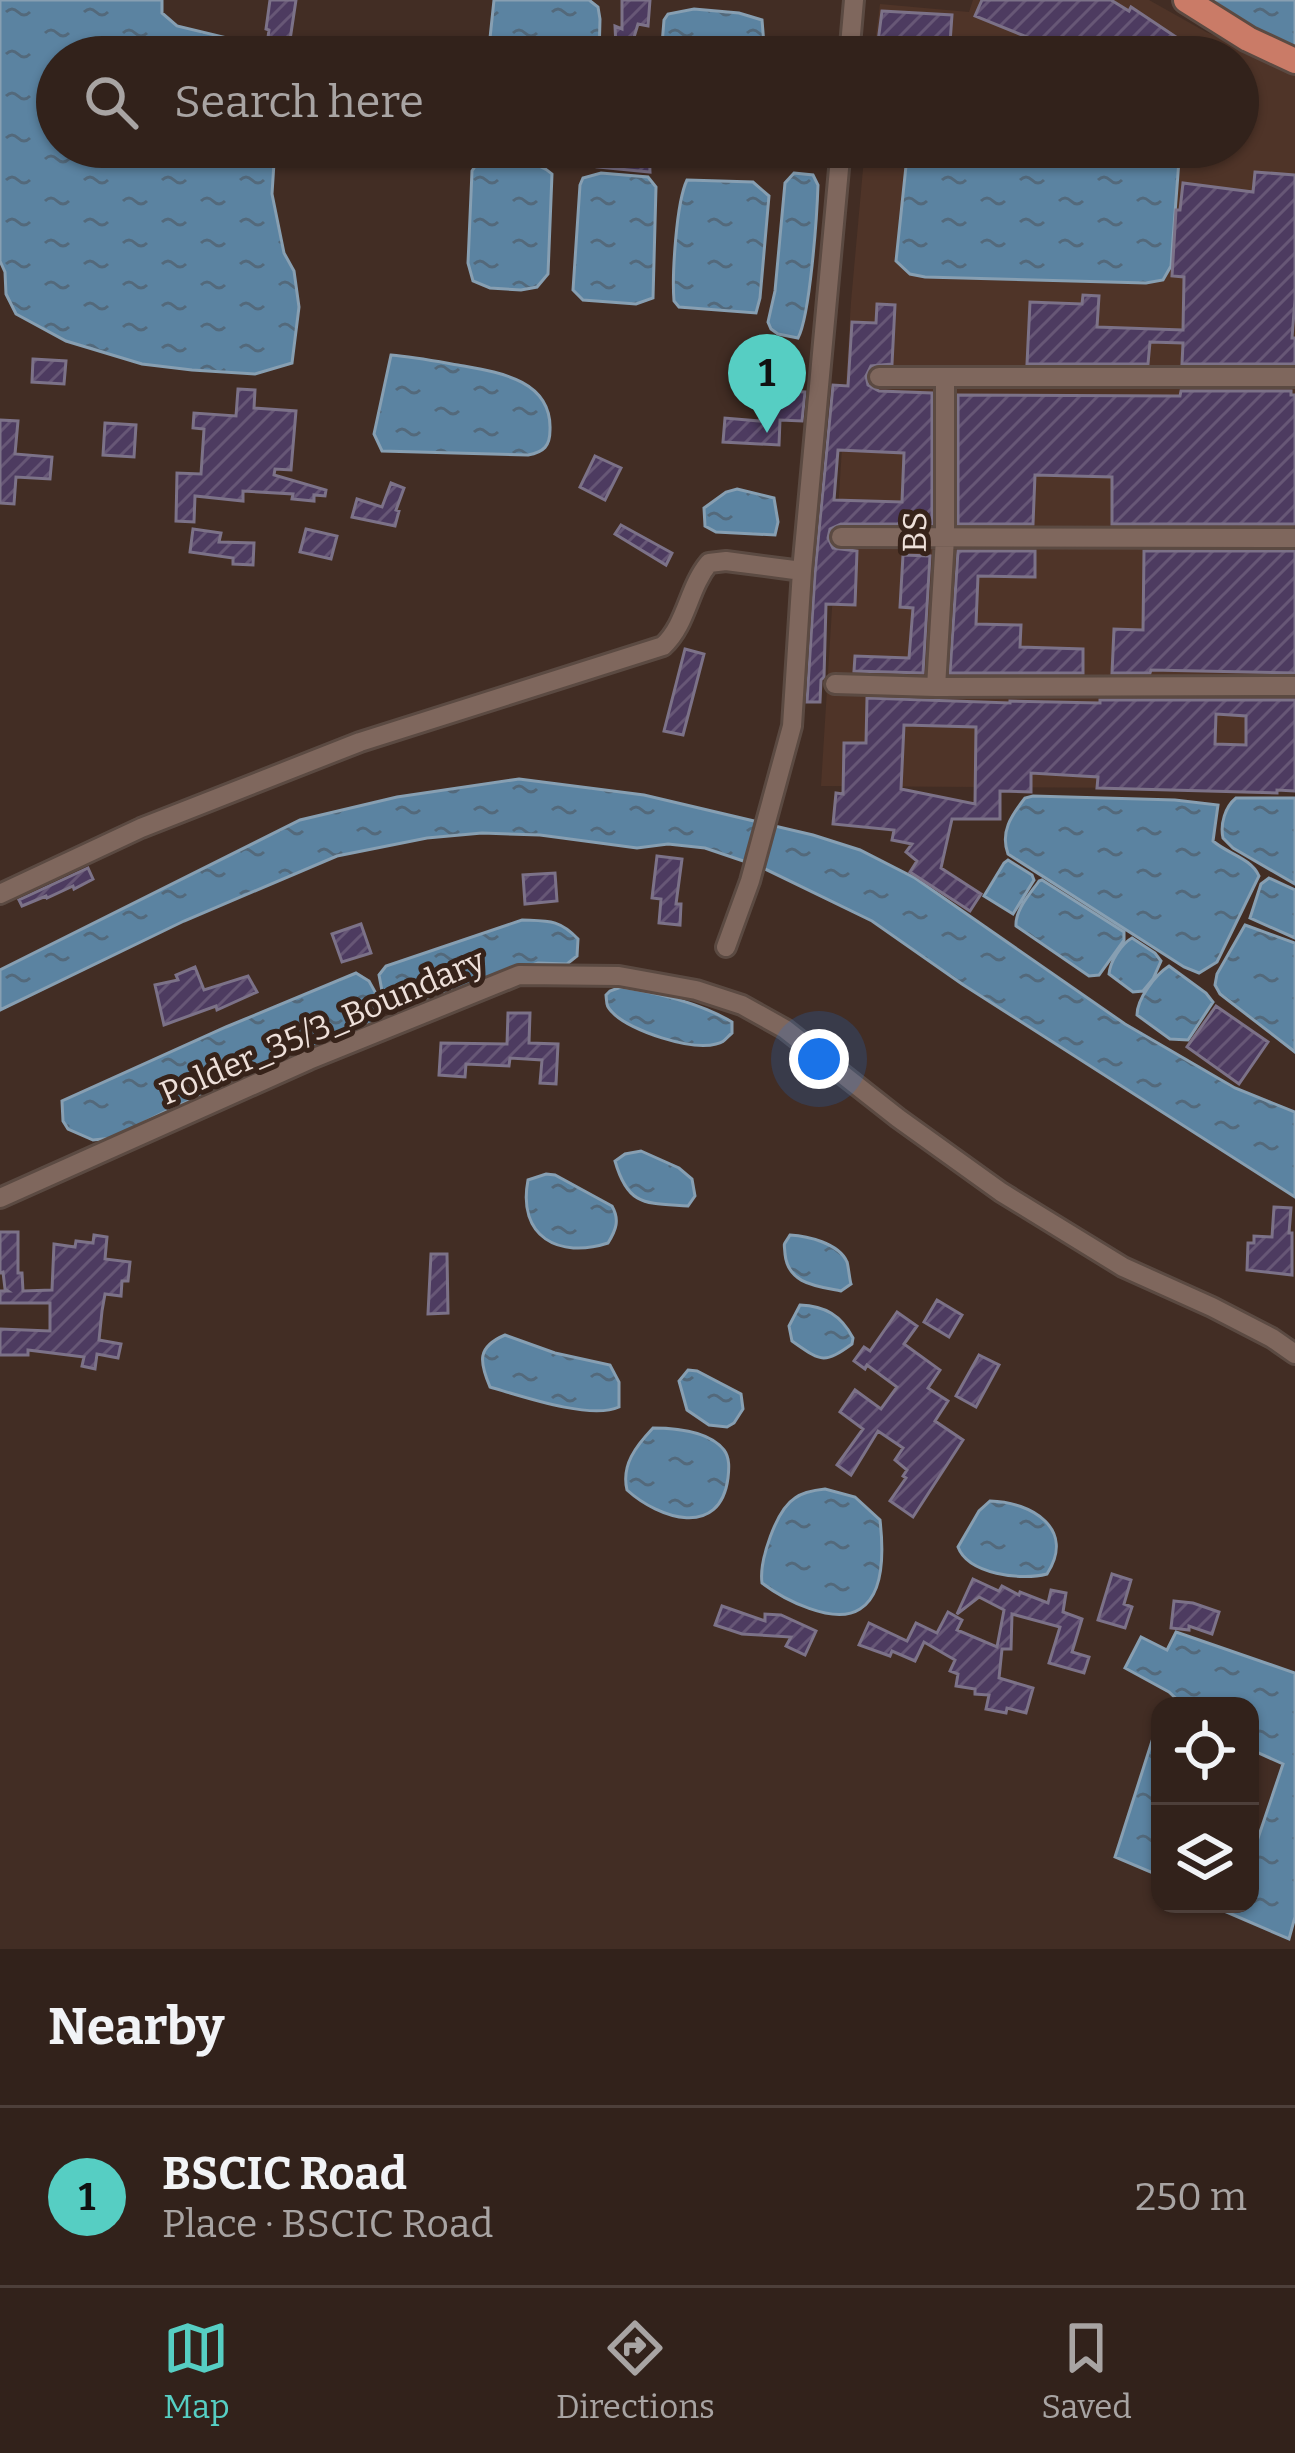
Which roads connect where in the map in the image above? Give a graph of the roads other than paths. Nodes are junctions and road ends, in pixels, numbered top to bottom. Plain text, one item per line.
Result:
1 (854, 0) edge
2 (1186, 0) edge
3 (851, 36) edge
4 (1243, 36) edge
5 (1259, 44) edge
6 (1295, 61) edge
7 (840, 168) edge
8 (879, 376) dead end
9 (1295, 377) edge
10 (945, 378) junction
11 (841, 537) dead end
12 (946, 538) junction
13 (1295, 538) edge
14 (802, 571) junction
15 (835, 684) dead end
16 (1295, 686) edge
17 (936, 687) junction
18 (0, 894) edge
19 (726, 946) dead end
20 (0, 1198) edge
21 (1295, 1354) edge

1 - 3 street
2 - 4 main road
5 - 6 main road
7 - 14 street
8 - 10 street
9 - 10 street
10 - 12 street, BS
11 - 12 street
12 - 13 street
12 - 17 street, BS
14 - 18 street
14 - 19 street
15 - 17 street
16 - 17 street
20 - 21 street, Polder_35/3_Boundary

